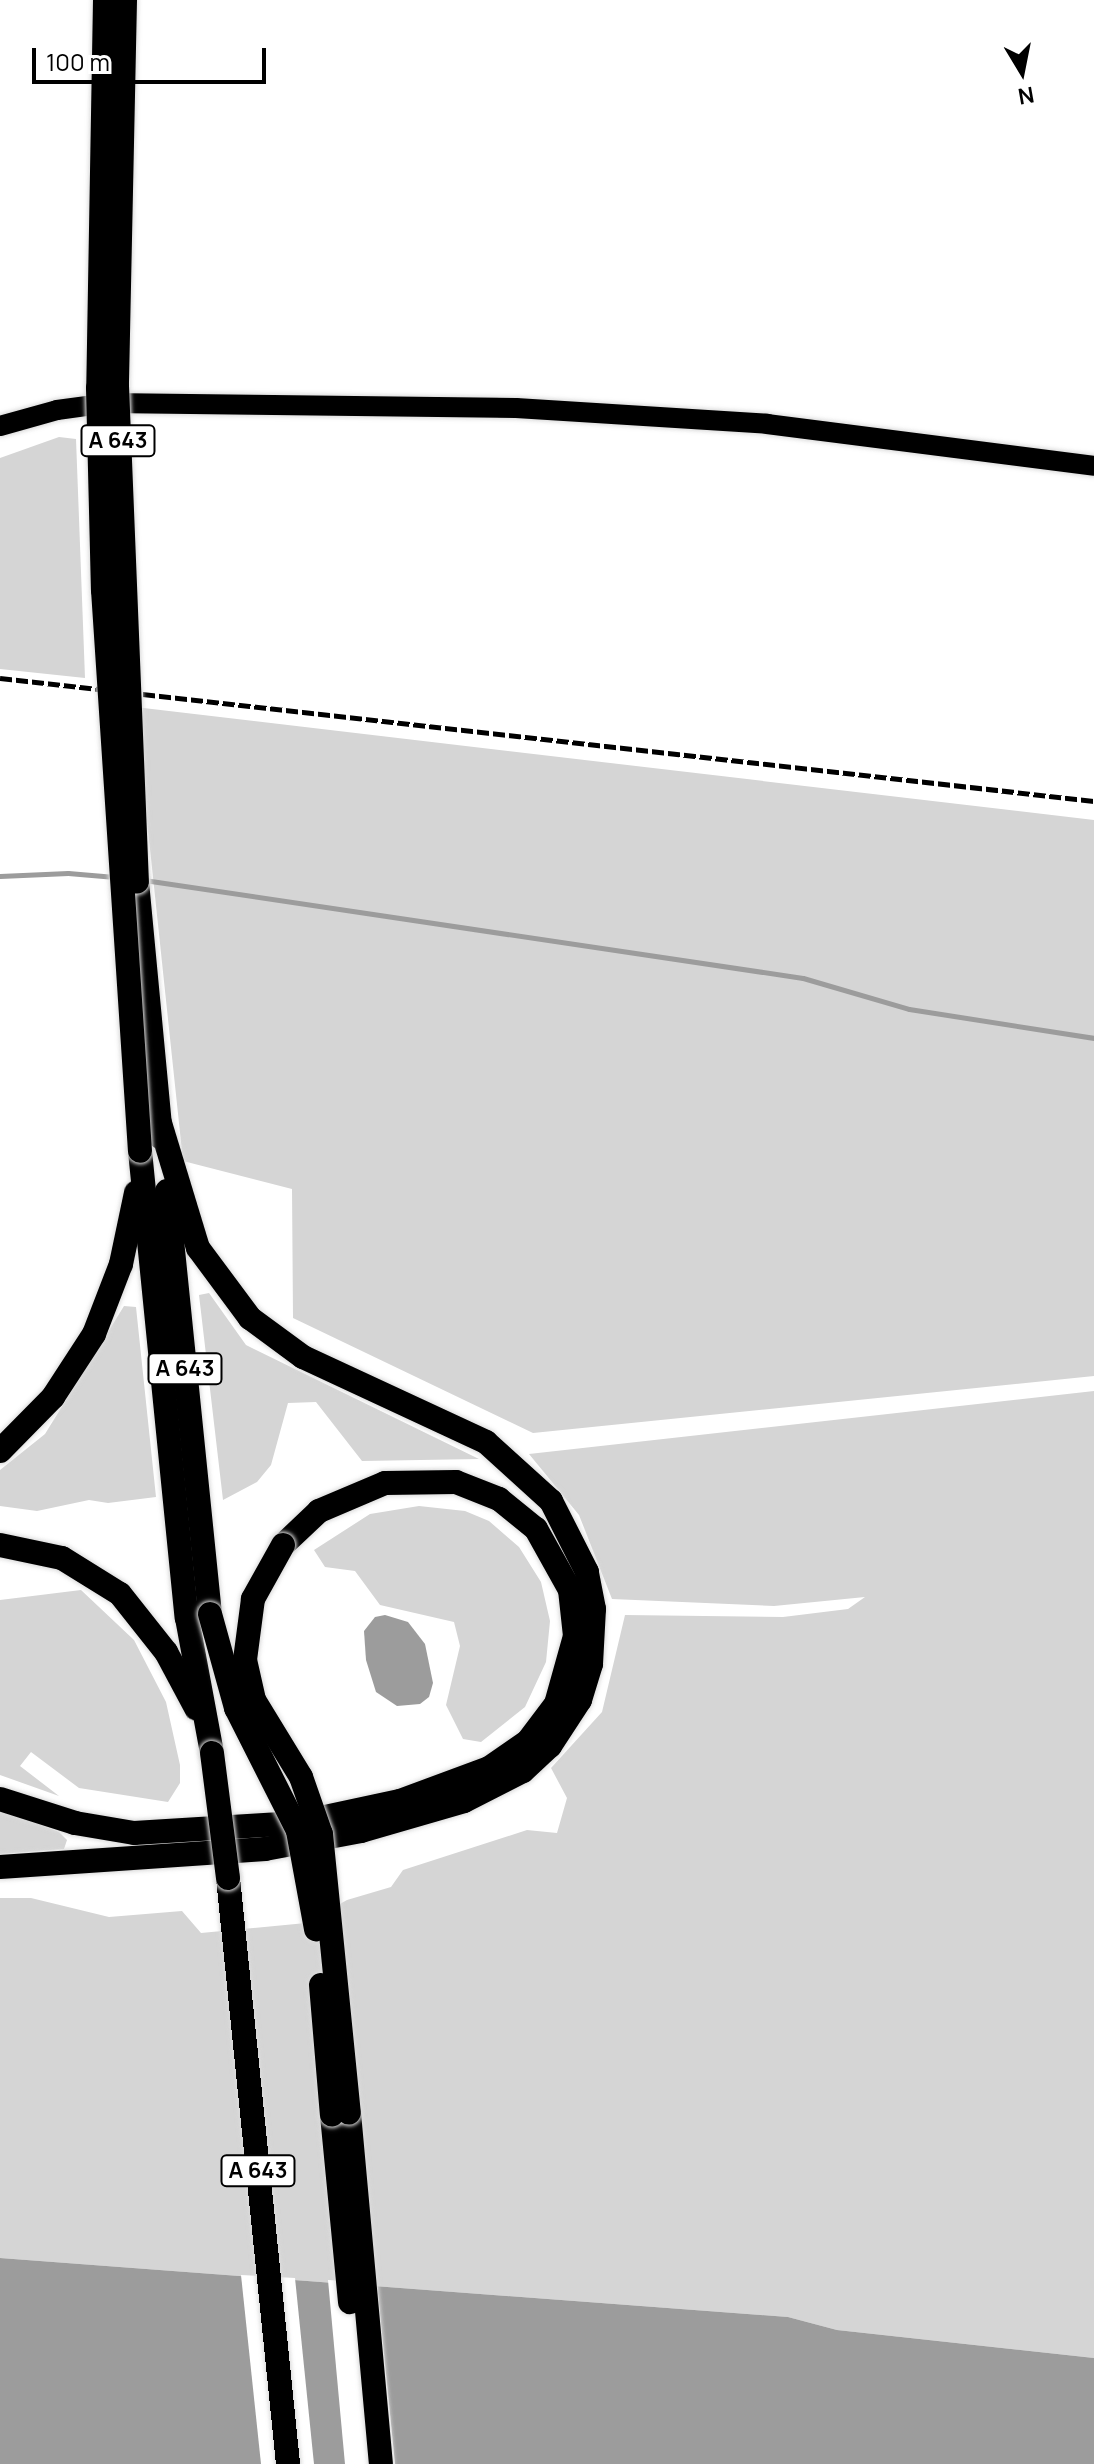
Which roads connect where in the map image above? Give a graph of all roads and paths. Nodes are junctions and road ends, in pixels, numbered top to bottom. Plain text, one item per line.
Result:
1 (105, 0) edge
2 (125, 0) edge
3 (0, 426) edge
4 (1094, 466) edge
5 (160, 1123) junction
6 (140, 1151) junction
7 (0, 1451) edge
8 (0, 1545) edge
9 (212, 1753) junction
10 (0, 1799) edge
11 (403, 1810) junction
12 (0, 1867) edge
13 (288, 2464) edge
14 (365, 2464) edge
15 (381, 2464) edge

1 - 6 highway, A 643, bridge
2 - 5 highway, A 643, bridge
3 - 4 main road
5 - 11 highway
5 - 14 highway, A 643, bridge
6 - 7 highway
6 - 9 highway, A 643
8 - 9 highway
9 - 13 highway, A 643, bridge
10 - 11 highway
11 - 12 highway
11 - 15 highway, bridge

